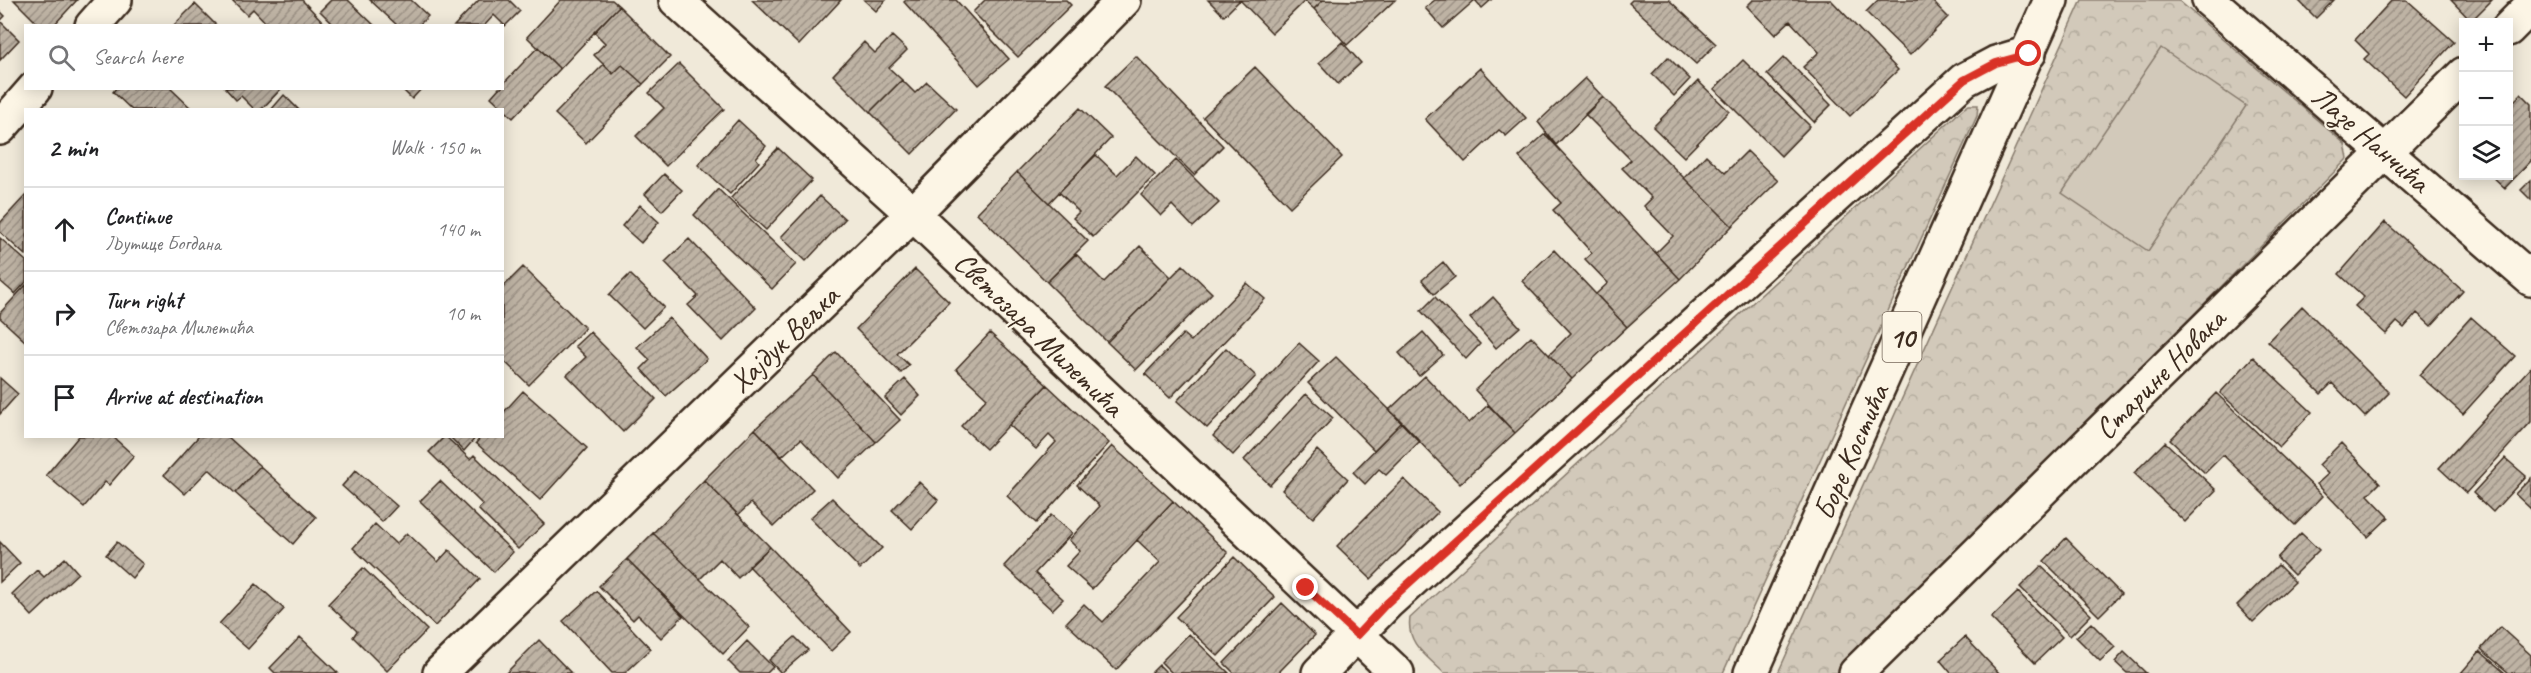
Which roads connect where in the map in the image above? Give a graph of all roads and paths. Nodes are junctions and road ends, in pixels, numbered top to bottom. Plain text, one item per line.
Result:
1 (115, 0) edge
2 (676, 0) edge
3 (1124, 0) edge
4 (2051, 0) edge
5 (2209, 0) edge
6 (2531, 6) edge
7 (94, 24) edge
8 (2513, 24) edge
9 (2029, 54) junction
10 (2459, 78) edge
11 (33, 90) edge
12 (0, 128) edge
13 (2386, 151) junction
14 (913, 214) junction
15 (2531, 279) edge
16 (1357, 635) junction
17 (440, 673) edge
18 (1319, 673) edge
19 (1397, 673) edge
20 (1751, 673) edge
21 (1856, 673) edge

1 - 7 street
2 - 14 street, Светозара Милетића
3 - 14 street, Хајдук Вељка
4 - 9 street, Боре Костића / 10
5 - 13 street, Лазе Нанчића
6 - 8 street
9 - 16 street
9 - 20 street, Боре Костића / 10
10 - 13 street, Старине Новака
11 - 12 street
13 - 15 street, Лазе Нанчића
13 - 21 street, Старине Новака
14 - 16 street, Светозара Милетића
14 - 17 street, Хајдук Вељка
16 - 18 street
16 - 19 street, Светозара Милетића

